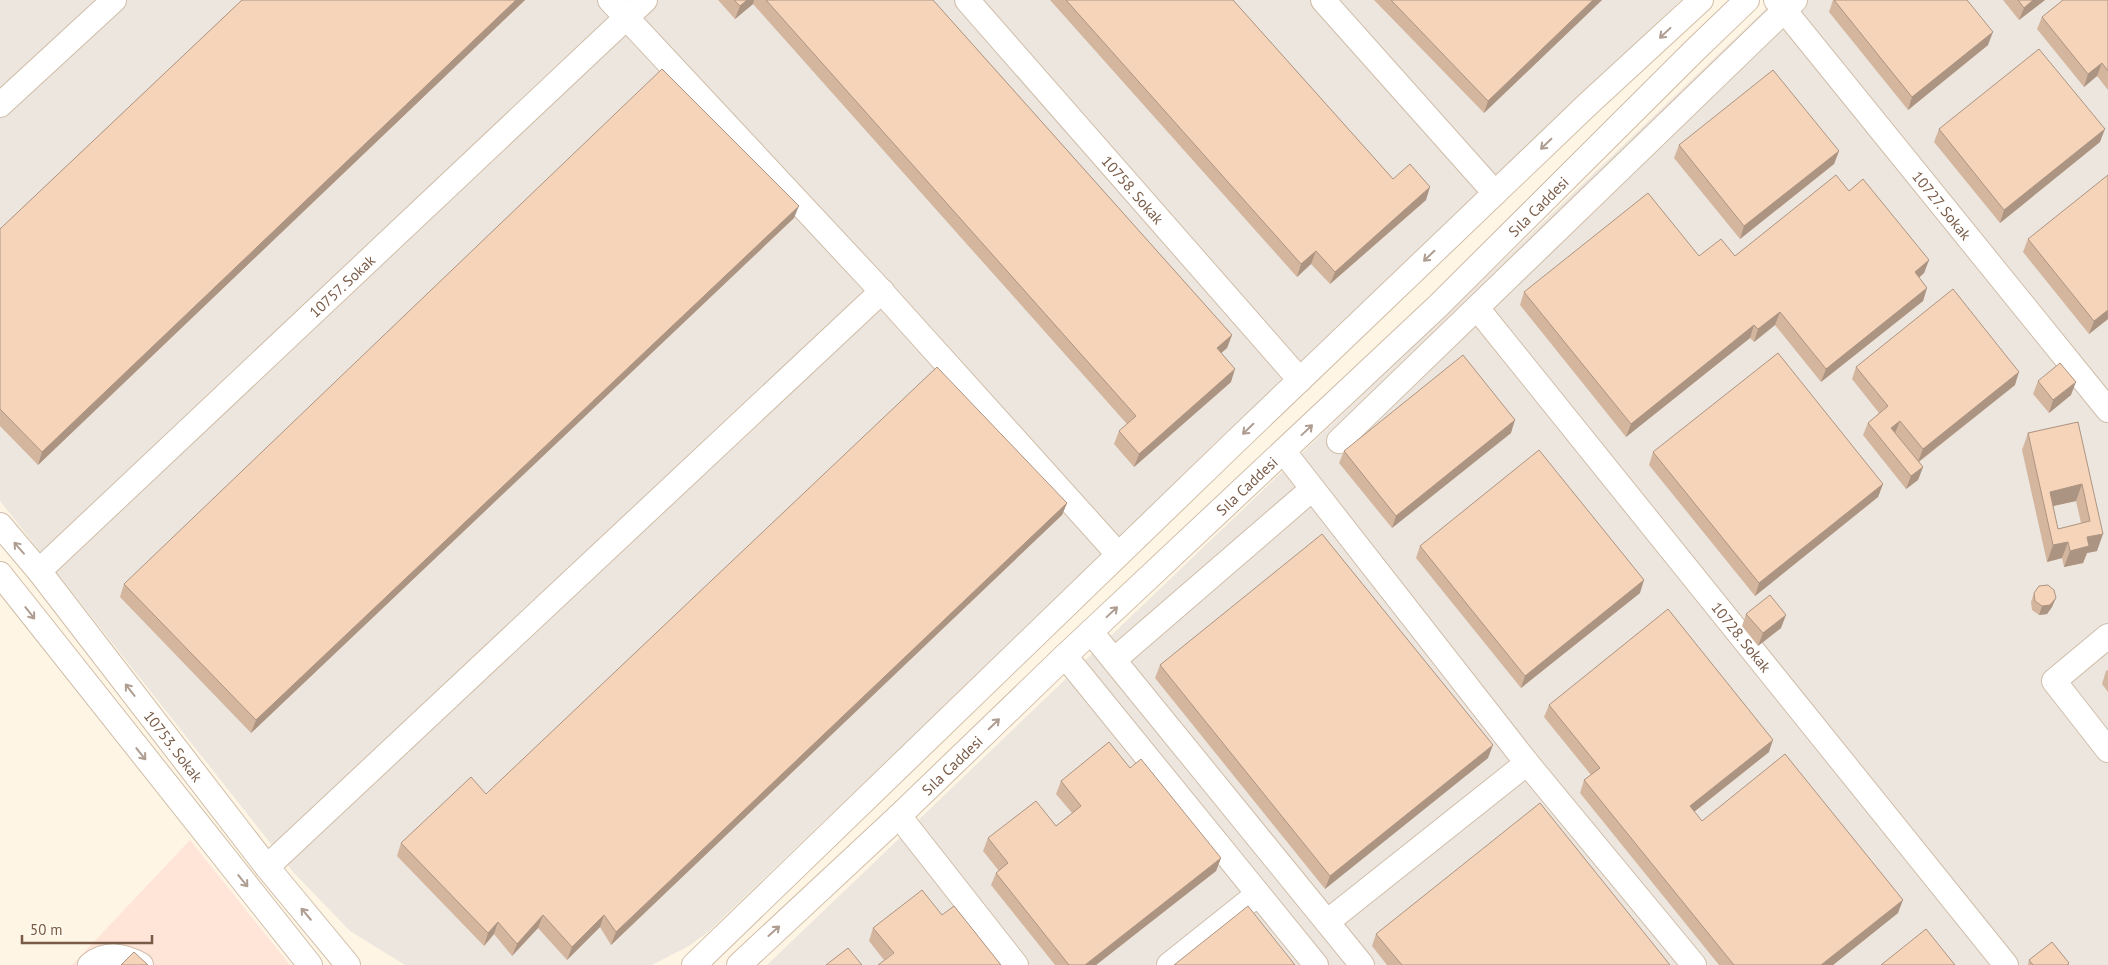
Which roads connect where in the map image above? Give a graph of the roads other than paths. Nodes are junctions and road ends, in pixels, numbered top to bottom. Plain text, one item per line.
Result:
1 (114, 0) edge
2 (610, 0) edge
3 (645, 0) edge
4 (967, 0) edge
5 (1323, 0) edge
6 (1701, 0) edge
7 (1747, 0) edge
8 (1785, 4) edge
9 (627, 18) junction
10 (0, 105) edge
11 (1495, 193) junction
12 (882, 291) junction
13 (1477, 308) junction
14 (1300, 380) junction
15 (2108, 410) edge
16 (1339, 441) dead end
17 (1284, 452) junction
18 (1312, 489) junction
19 (0, 526) edge
20 (1118, 554) junction
21 (39, 571) junction
22 (0, 574) edge
23 (1091, 632) junction
24 (2108, 636) edge
25 (1065, 656) junction
26 (1114, 660) junction
27 (2108, 750) edge
28 (1527, 763) junction
29 (899, 816) junction
30 (267, 867) junction
31 (1258, 894) junction
32 (1327, 922) junction
33 (332, 944) junction
34 (693, 963) edge
35 (90, 965) edge
36 (141, 965) edge
37 (310, 965) edge
38 (348, 965) edge
39 (363, 965) edge
40 (739, 965) edge
41 (1016, 965) edge
42 (1169, 965) edge
43 (1316, 965) edge
44 (1362, 965) edge
45 (1694, 965) edge
46 (2006, 965) edge

1 - 10 street
2 - 9 street
3 - 9 street, 10757. Sokak
4 - 14 street, 10758. Sokak
5 - 11 street
6 -> 11 street
17 -> 7 street, Sıla Caddesi
8 - 13 street
8 - 15 street, 10727. Sokak
9 - 12 street
9 - 21 street, 10757. Sokak
11 -> 14 street
12 - 20 street
12 - 30 street
13 - 16 street
13 - 46 street, 10728. Sokak
14 -> 20 street
17 - 18 street
23 -> 17 street, Sıla Caddesi
18 - 26 street
18 - 28 street
21 -> 19 street, 10753. Sokak
20 - 34 street
30 -> 21 street, 10753. Sokak
22 -> 37 street, 10753. Sokak
23 - 25 street, Sıla Caddesi
23 - 26 street
24 - 27 street
29 -> 25 street, Sıla Caddesi
25 - 31 street
26 - 32 street
28 - 32 street
28 - 45 street
40 -> 29 street, Sıla Caddesi
29 - 41 street
33 -> 30 street, 10753. Sokak
31 - 42 street
31 - 43 street
32 - 44 street
33 - 38 street, 10753. Sokak
33 - 39 street
35 - 36 street

